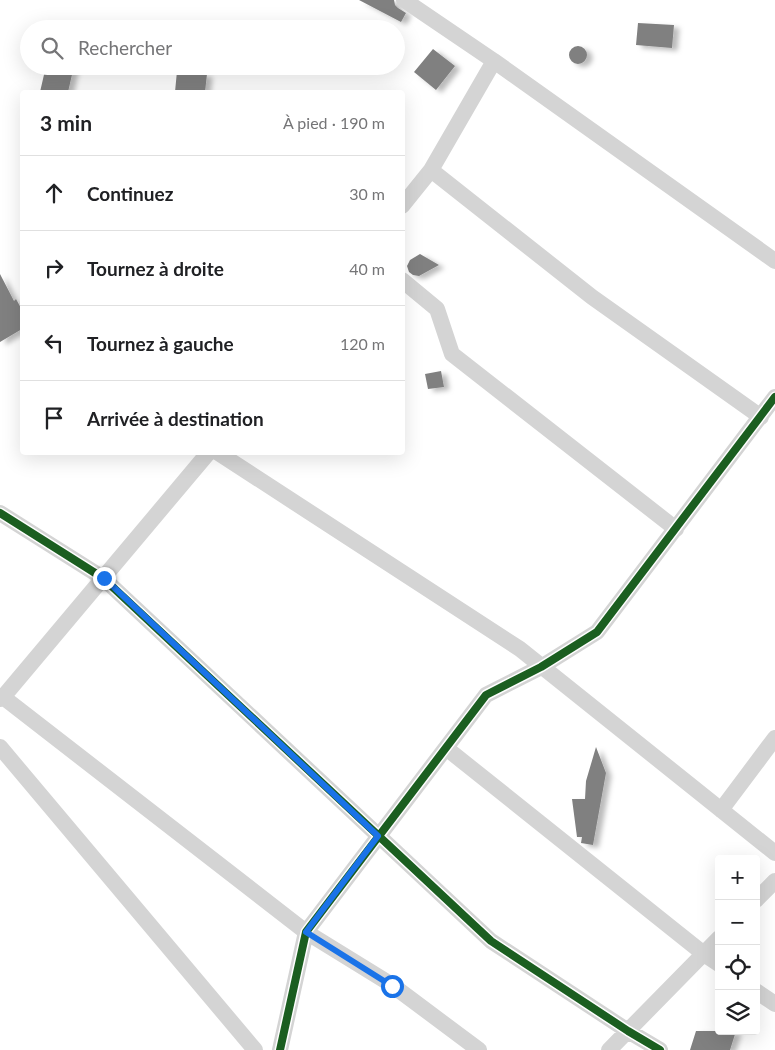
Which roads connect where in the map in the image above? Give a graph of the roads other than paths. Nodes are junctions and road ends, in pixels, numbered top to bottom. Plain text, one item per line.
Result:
1 (404, 0) edge
2 (494, 61) junction
3 (431, 170) junction
4 (405, 202) edge
5 (775, 261) edge
6 (405, 283) edge
7 (775, 397) edge
8 (761, 416) junction
9 (206, 455) edge
10 (222, 455) edge
11 (0, 512) edge
12 (676, 528) junction
13 (104, 578) junction
14 (541, 667) junction
15 (2, 698) edge
16 (775, 738) edge
17 (0, 747) edge
18 (446, 748) junction
19 (721, 810) junction
20 (378, 836) junction
21 (775, 853) edge
22 (775, 881) edge
23 (760, 896) edge
24 (306, 932) junction
25 (715, 942) edge
26 (704, 954) junction
27 (715, 961) edge
28 (760, 994) edge
29 (775, 1004) edge
30 (628, 1031) junction
31 (255, 1050) edge
32 (280, 1050) edge
33 (478, 1050) edge
34 (609, 1050) edge
35 (660, 1050) edge

1 - 2 street
2 - 3 street
2 - 5 street
3 - 4 street
3 - 8 street
6 - 12 street
7 - 8 street
8 - 12 street
9 - 13 street
10 - 14 street
11 - 13 street
12 - 14 street
13 - 15 street
13 - 20 street
14 - 18 street
14 - 19 street
15 - 24 street
16 - 19 street
17 - 31 street
18 - 20 street
18 - 26 street
19 - 21 street
20 - 24 street
20 - 30 street
22 - 23 street
24 - 32 street
24 - 33 street
25 - 26 street
26 - 27 street
26 - 30 street
28 - 29 street
30 - 34 street
30 - 35 street

